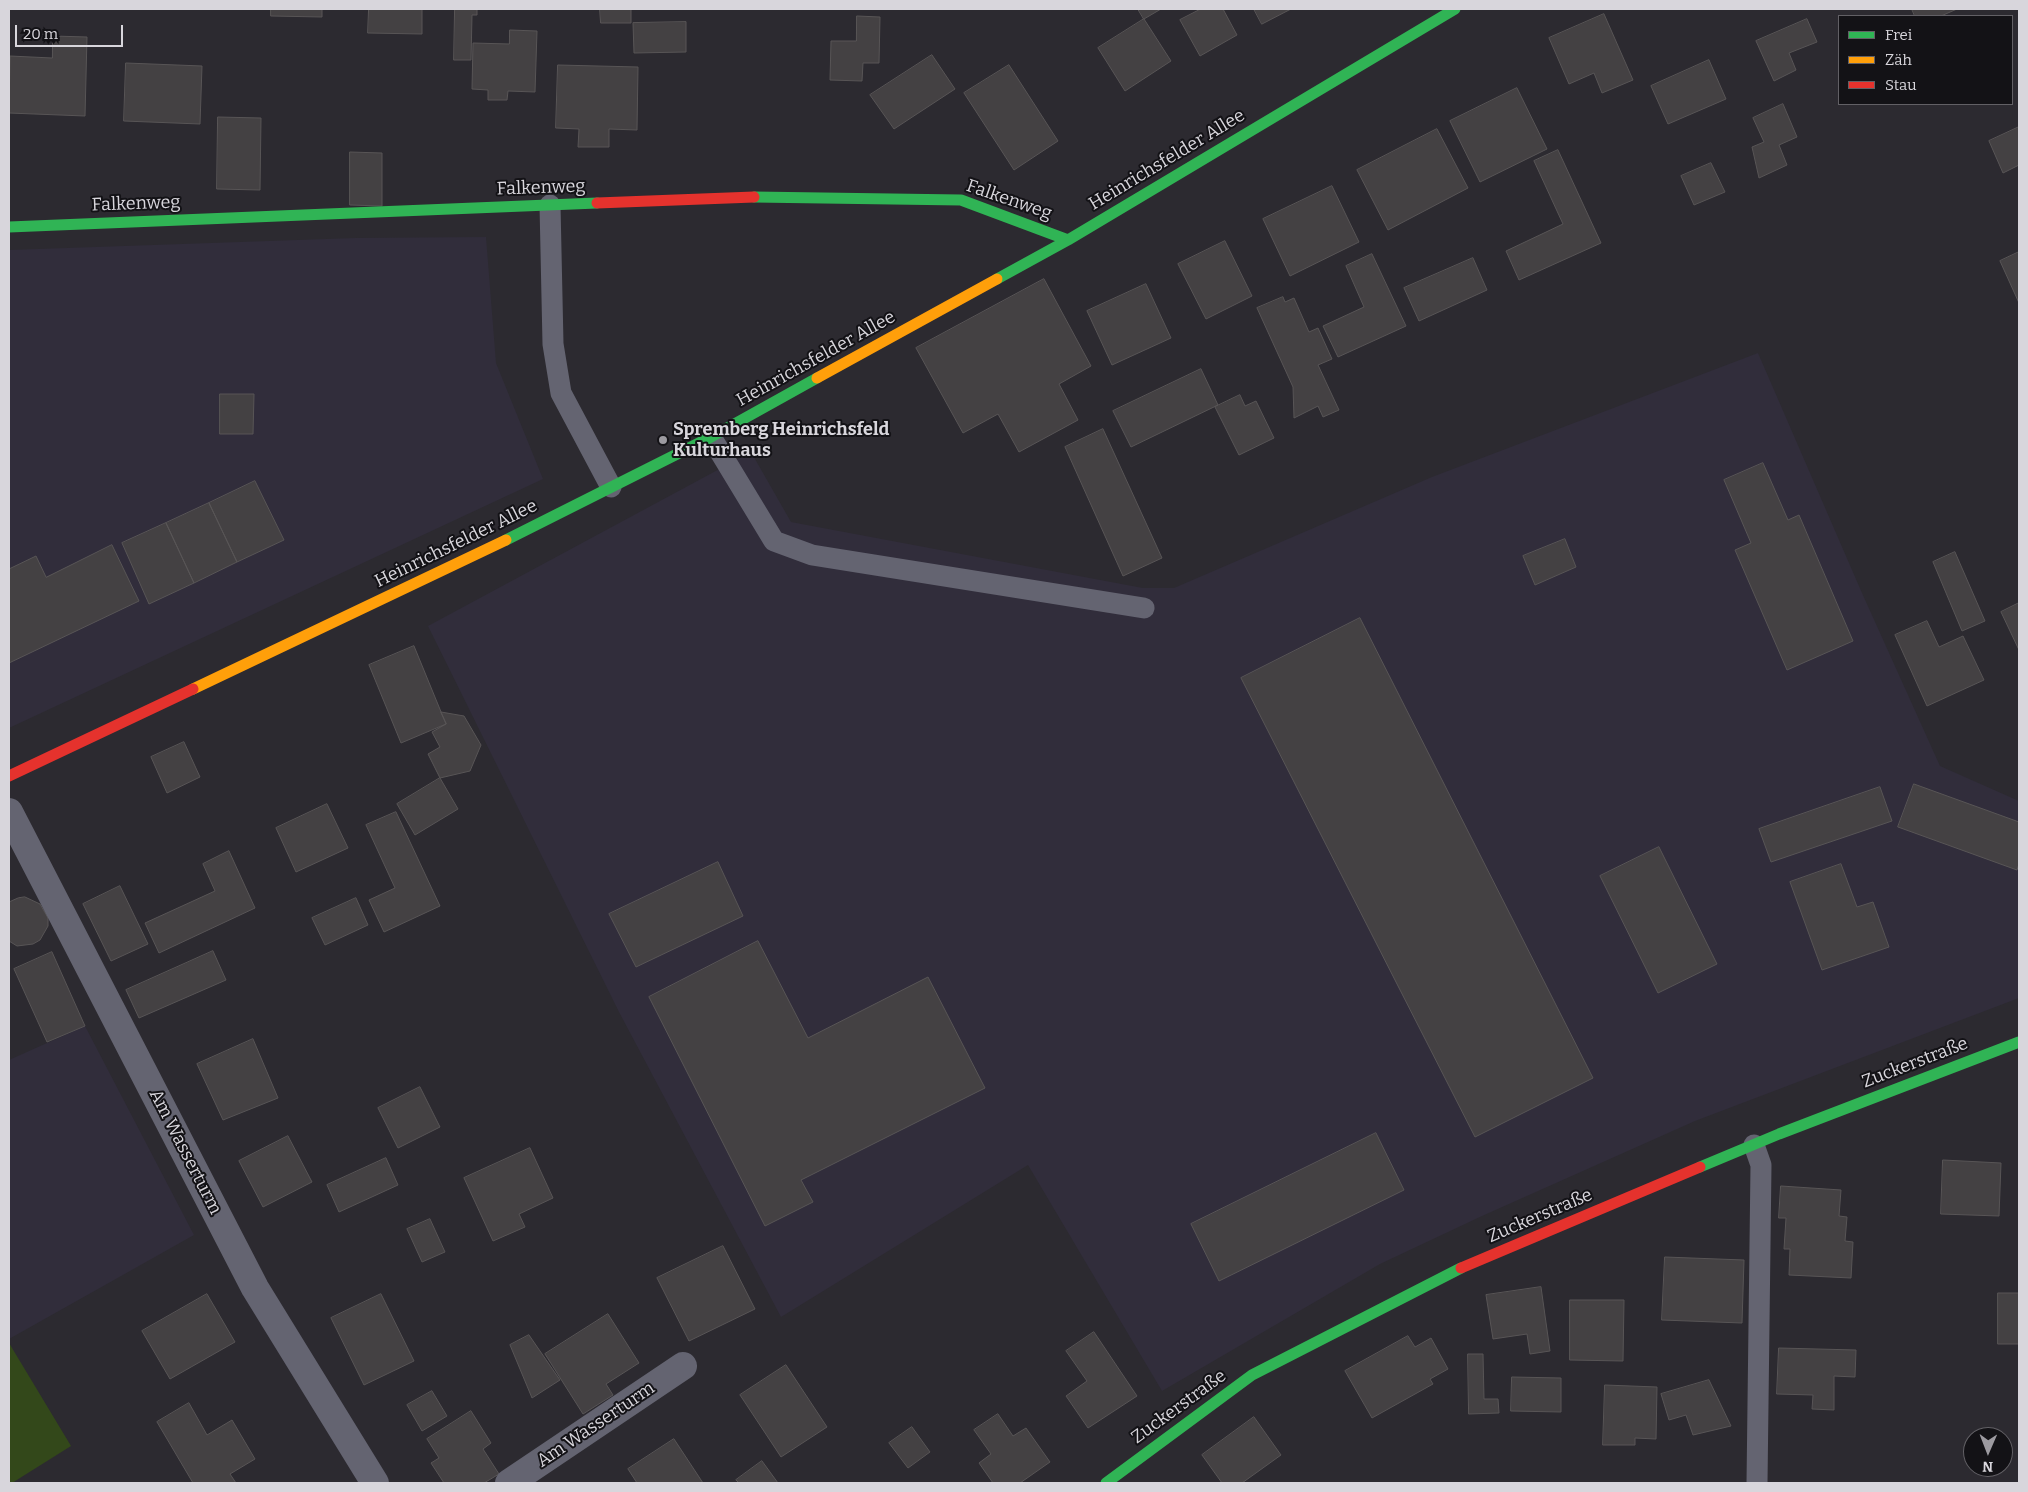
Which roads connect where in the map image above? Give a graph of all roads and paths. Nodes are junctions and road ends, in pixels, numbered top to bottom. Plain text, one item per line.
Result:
1 (1455, 9) edge
2 (550, 205) junction
3 (9, 227) edge
4 (1068, 240) junction
5 (711, 437) junction
6 (611, 488) junction
7 (1144, 608) dead end
8 (9, 776) edge
9 (9, 812) edge
10 (2019, 1042) edge
11 (1754, 1145) junction
12 (683, 1366) dead end
13 (375, 1483) edge
14 (509, 1483) edge
15 (1106, 1483) edge
16 (1757, 1483) edge

1 - 4 street, Heinrichsfelder Allee
2 - 3 street, Falkenweg
2 - 4 street, Falkenweg
2 - 6 lane
4 - 5 street, Heinrichsfelder Allee
5 - 6 street, Heinrichsfelder Allee
5 - 7 lane
6 - 8 street, Heinrichsfelder Allee
9 - 13 street, Am Wasserturm
10 - 11 street, Zuckerstraße
11 - 15 street, Zuckerstraße
11 - 16 lane
12 - 14 street, Am Wasserturm

